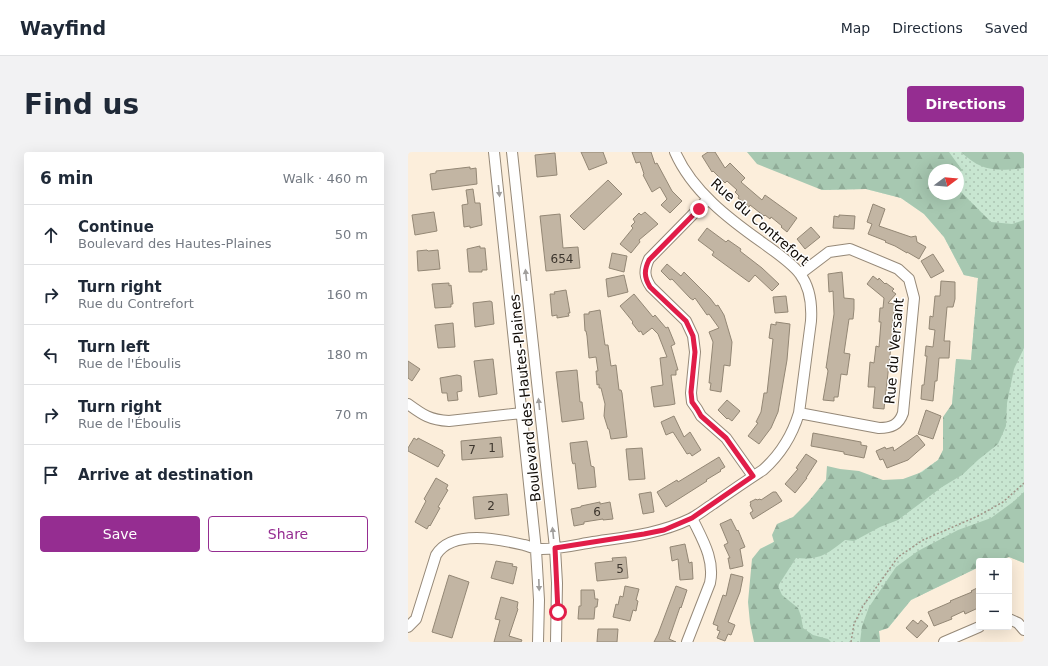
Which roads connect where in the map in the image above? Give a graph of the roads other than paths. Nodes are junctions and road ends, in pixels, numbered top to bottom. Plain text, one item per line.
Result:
1 (494, 152) edge
2 (512, 152) edge
3 (675, 152) edge
4 (708, 199) junction
5 (800, 274) junction
6 (408, 404) edge
7 (522, 413) junction
8 (799, 413) junction
9 (753, 476) junction
10 (692, 518) junction
11 (555, 548) junction
12 (536, 550) junction
13 (1012, 620) edge
14 (408, 627) edge
15 (976, 628) edge
16 (1024, 630) edge
17 (538, 642) edge
18 (556, 642) edge
19 (687, 642) edge
20 (944, 642) edge

1 -> 7 street, Boulevard des Hautes-Plaines
11 -> 2 street, Boulevard des Hautes-Plaines
3 - 4 street, Rue du Contrefort
4 - 5 street, Rue du Contrefort
4 - 9 street
5 - 8 street, Rue du Contrefort
5 - 8 street, Rue du Versant
6 - 7 street
7 - 12 street, Boulevard des Hautes-Plaines
8 - 9 street, Rue du Contrefort
9 - 10 street, Rue du Contrefort
10 - 11 street, Rue du Contrefort
10 - 19 street
11 - 12 street, Rue du Contrefort
11 - 18 street, Boulevard des Hautes-Plaines
12 - 14 street
12 -> 17 street, Boulevard des Hautes-Plaines
13 - 16 street
15 - 20 street

